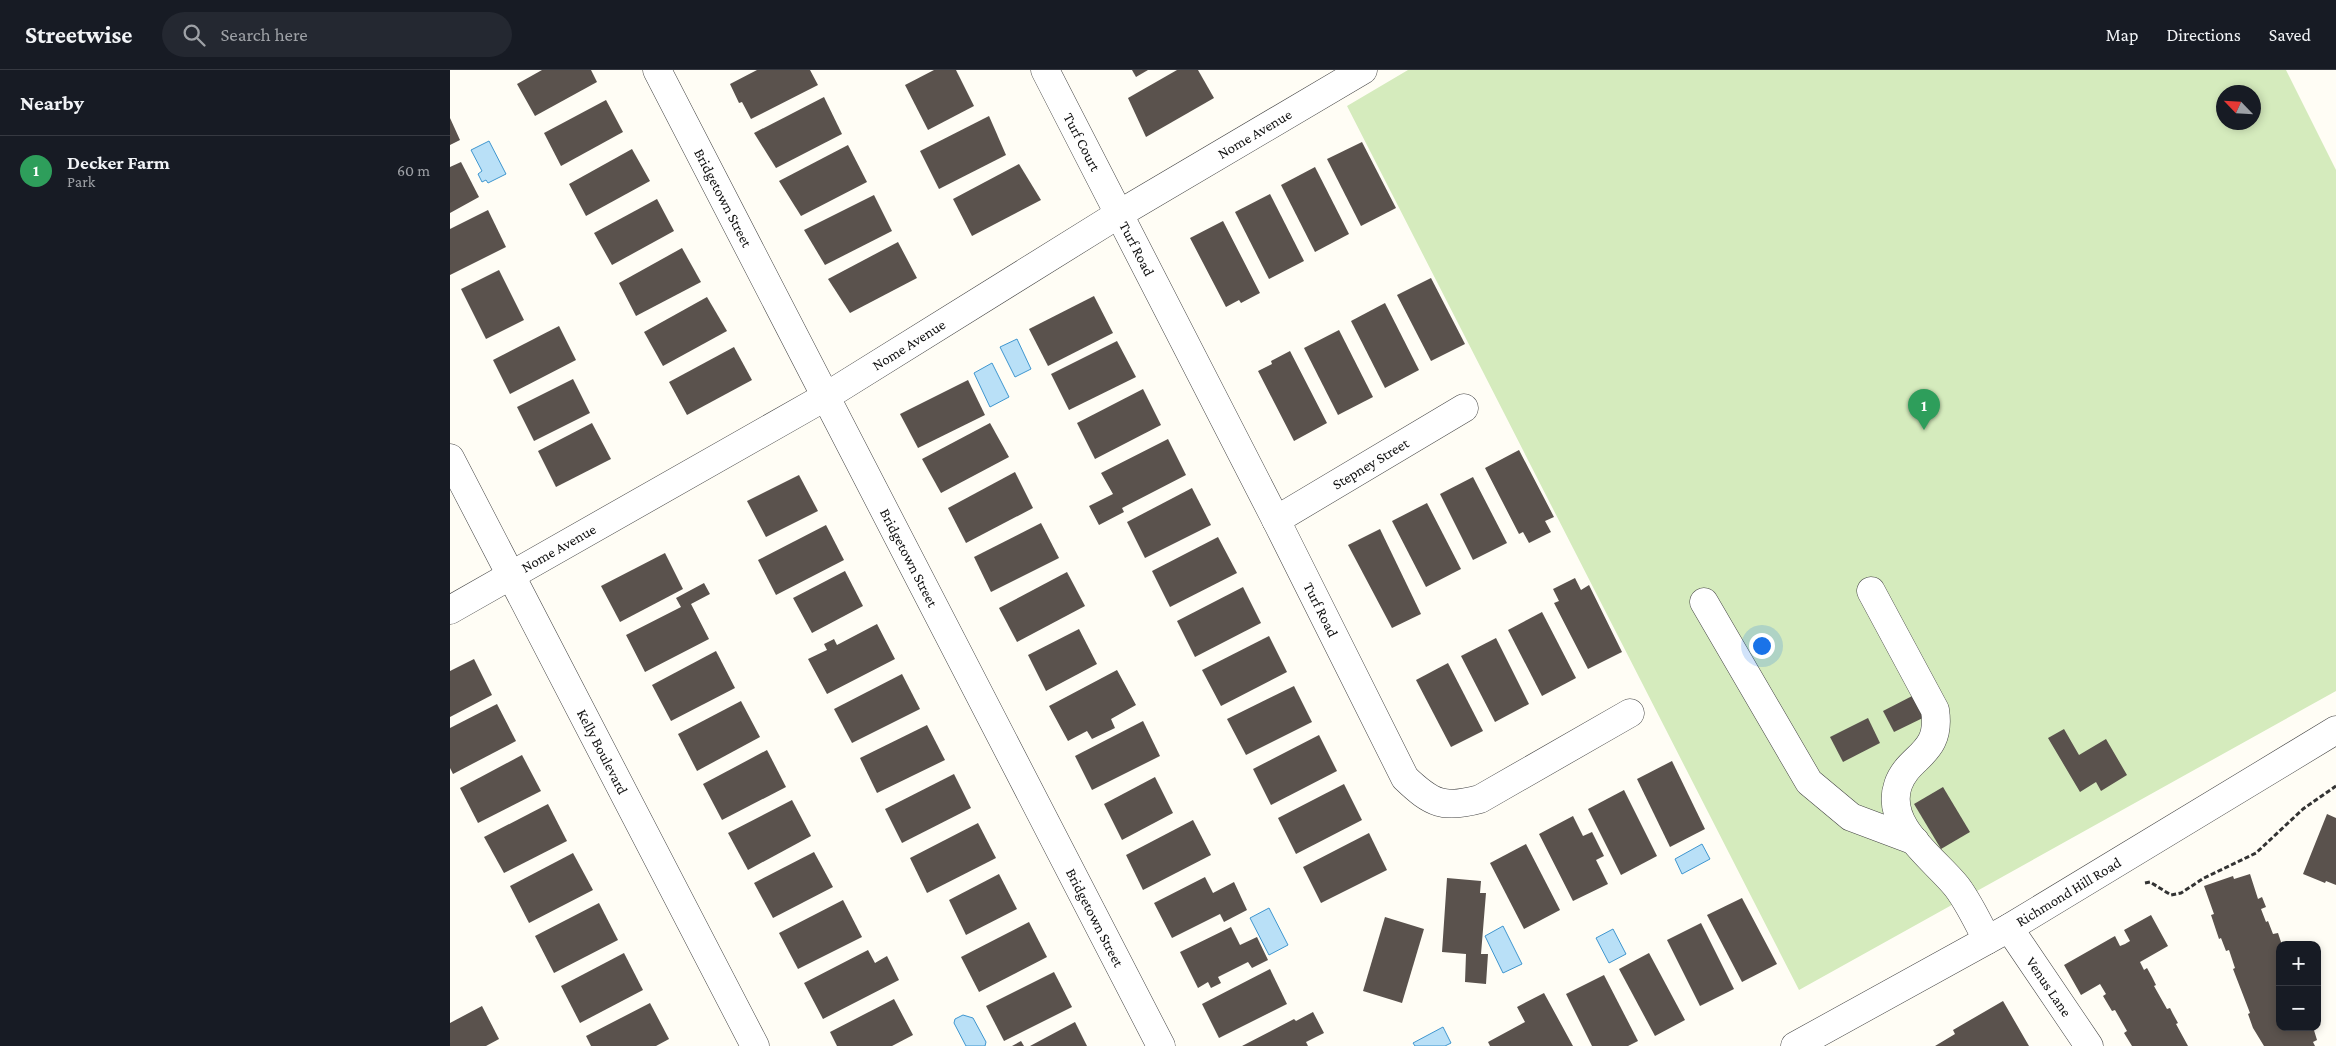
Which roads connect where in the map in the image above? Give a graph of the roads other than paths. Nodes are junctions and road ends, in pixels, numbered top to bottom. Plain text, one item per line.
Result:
1 (657, 70) edge
2 (1045, 70) edge
3 (1363, 70) edge
4 (1119, 214) junction
5 (825, 397) junction
6 (1464, 408) dead end
7 (450, 458) edge
8 (1276, 520) junction
9 (512, 575) junction
10 (1872, 592) dead end
11 (1704, 602) dead end
12 (450, 610) edge
13 (1630, 713) dead end
14 (2336, 730) edge
15 (1915, 841) junction
16 (1998, 934) junction
17 (1803, 1044) edge
18 (755, 1046) edge
19 (1161, 1046) edge
20 (2089, 1046) edge

1 - 5 street, Bridgetown Street
2 - 4 street, Turf Court
3 - 4 street, Nome Avenue
4 - 5 street, Nome Avenue
4 - 8 street, Turf Road
5 - 9 street, Nome Avenue
5 - 19 street, Bridgetown Street
6 - 8 street, Stepney Street
7 - 9 street, Kelly Boulevard
8 - 13 street, Turf Road
9 - 12 street, Nome Avenue
9 - 18 street, Kelly Boulevard
10 - 15 street, Venus Lane
11 - 15 street
14 - 16 street, Richmond Hill Road
15 - 16 street, Venus Lane
16 - 17 street, Richmond Hill Road
16 - 20 street, Venus Lane

